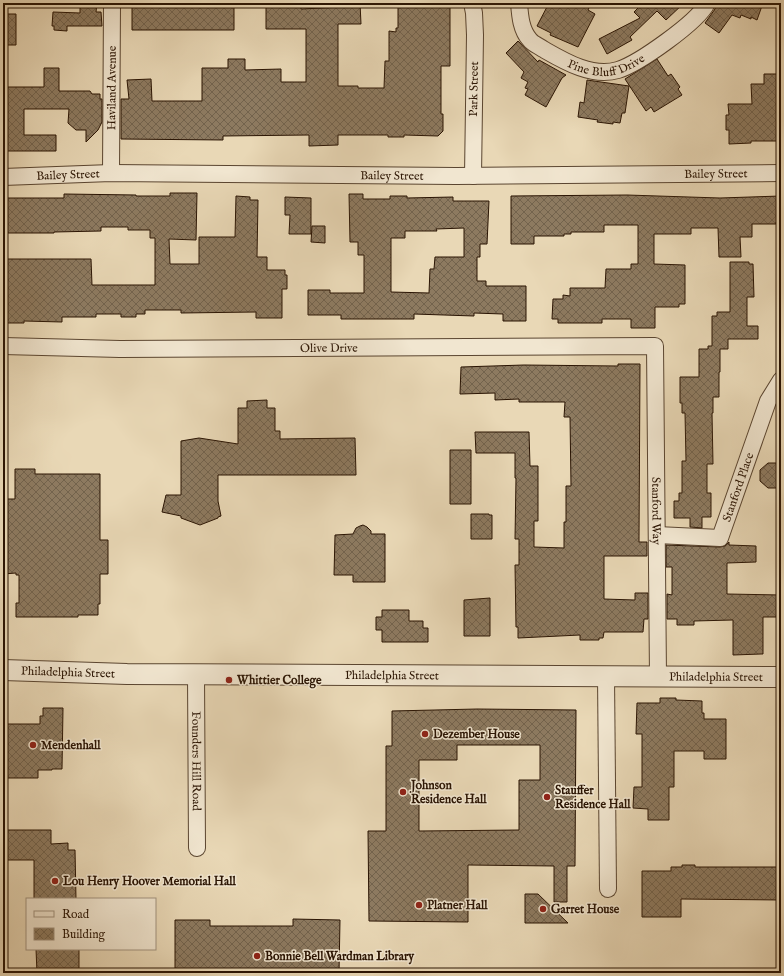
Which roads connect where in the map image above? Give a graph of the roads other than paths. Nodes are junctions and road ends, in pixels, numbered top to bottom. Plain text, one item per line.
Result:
1 (112, 3) edge
2 (472, 3) edge
3 (519, 3) edge
4 (707, 3) edge
5 (111, 172) junction
6 (781, 173) edge
7 (473, 176) junction
8 (3, 177) edge
9 (3, 346) edge
10 (655, 346) joint
11 (781, 380) edge
12 (657, 535) junction
13 (3, 670) edge
14 (196, 674) junction
15 (606, 676) junction
16 (658, 677) junction
17 (781, 677) edge
18 (197, 848) dead end
19 (608, 889) dead end

1 - 5 street, Haviland Avenue
2 - 7 street, Park Street
3 - 4 street, Pine Bluff Drive
5 - 7 street, Bailey Street
5 - 8 street, Bailey Street
6 - 7 street, Bailey Street
9 - 10 street, Olive Drive
10 - 12 street, Stanford Way
11 - 12 street, Stanford Place
12 - 16 street, Stanford Way
13 - 14 street, Philadelphia Street
14 - 15 street, Philadelphia Street
14 - 18 street, Founders Hill Road
15 - 16 street, Philadelphia Street
15 - 19 street
16 - 17 street, Philadelphia Street

